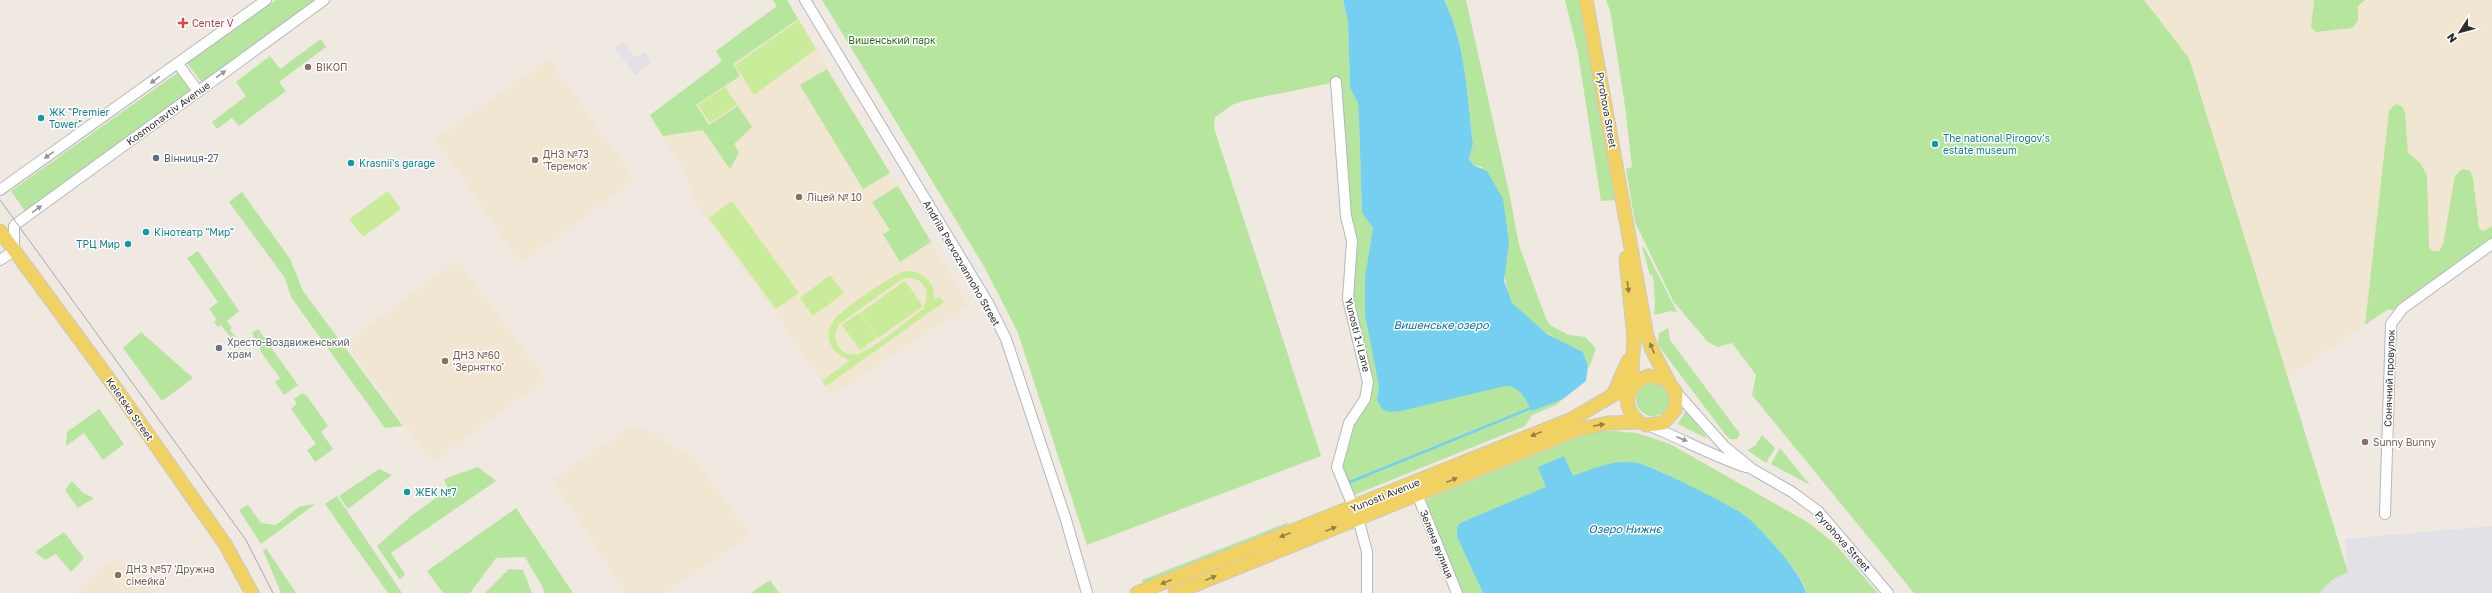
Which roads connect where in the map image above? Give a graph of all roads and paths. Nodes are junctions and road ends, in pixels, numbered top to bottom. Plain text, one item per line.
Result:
1 (266, 0) edge
2 (324, 0) edge
3 (805, 0) edge
4 (1586, 0) edge
5 (178, 64) junction
6 (1336, 82) dead end
7 (198, 91) junction
8 (0, 190) edge
9 (1625, 220) junction
10 (14, 226) junction
11 (0, 228) edge
12 (0, 231) edge
13 (2492, 244) edge
14 (14, 251) junction
15 (0, 260) edge
16 (1633, 348) junction
17 (1673, 387) junction
18 (1631, 388) junction
19 (1612, 395) junction
20 (1642, 423) junction
21 (1752, 469) junction
22 (1417, 494) junction
23 (1356, 513) junction
24 (2385, 514) dead end
25 (252, 593) edge
26 (1087, 593) edge
27 (1137, 593) edge
28 (1175, 593) edge
29 (1367, 593) edge
30 (1457, 593) edge
31 (1888, 593) edge

1 - 5 street
7 -> 2 street, Kosmonavtiv Avenue
3 - 26 street, Andriia Pervozvannoho Street
4 - 9 main road, Pyrohova Street
5 - 7 street
5 -> 8 street
6 - 23 street, Yunosti 1-i Lane
10 -> 7 street, Kosmonavtiv Avenue
9 -> 16 main road, Pyrohova Street
17 -> 9 main road, Pyrohova Street
10 - 11 street, Kosmonavtiv Avenue
10 - 14 street
12 - 14 main road, Keletska Street
13 - 24 street, Сонячний провулок
14 - 15 street
14 - 25 main road, Keletska Street
16 - 18 main road, Pyrohova Street
16 - 19 main road
17 - 18 main road
17 - 20 main road
17 - 21 street, Pyrohova Street
18 - 19 main road, Yunosti Avenue
18 - 20 main road
19 -> 23 main road, Yunosti Avenue
20 -> 21 street, Pyrohova Street
22 -> 20 main road, Yunosti Avenue
21 - 31 street, Pyrohova Street
22 - 23 main road, Yunosti Avenue
22 - 30 street, Зелена вулиця
23 -> 27 main road, Yunosti Avenue
28 -> 23 main road, Yunosti Avenue
23 - 29 street, Yunosti 1-i Lane

